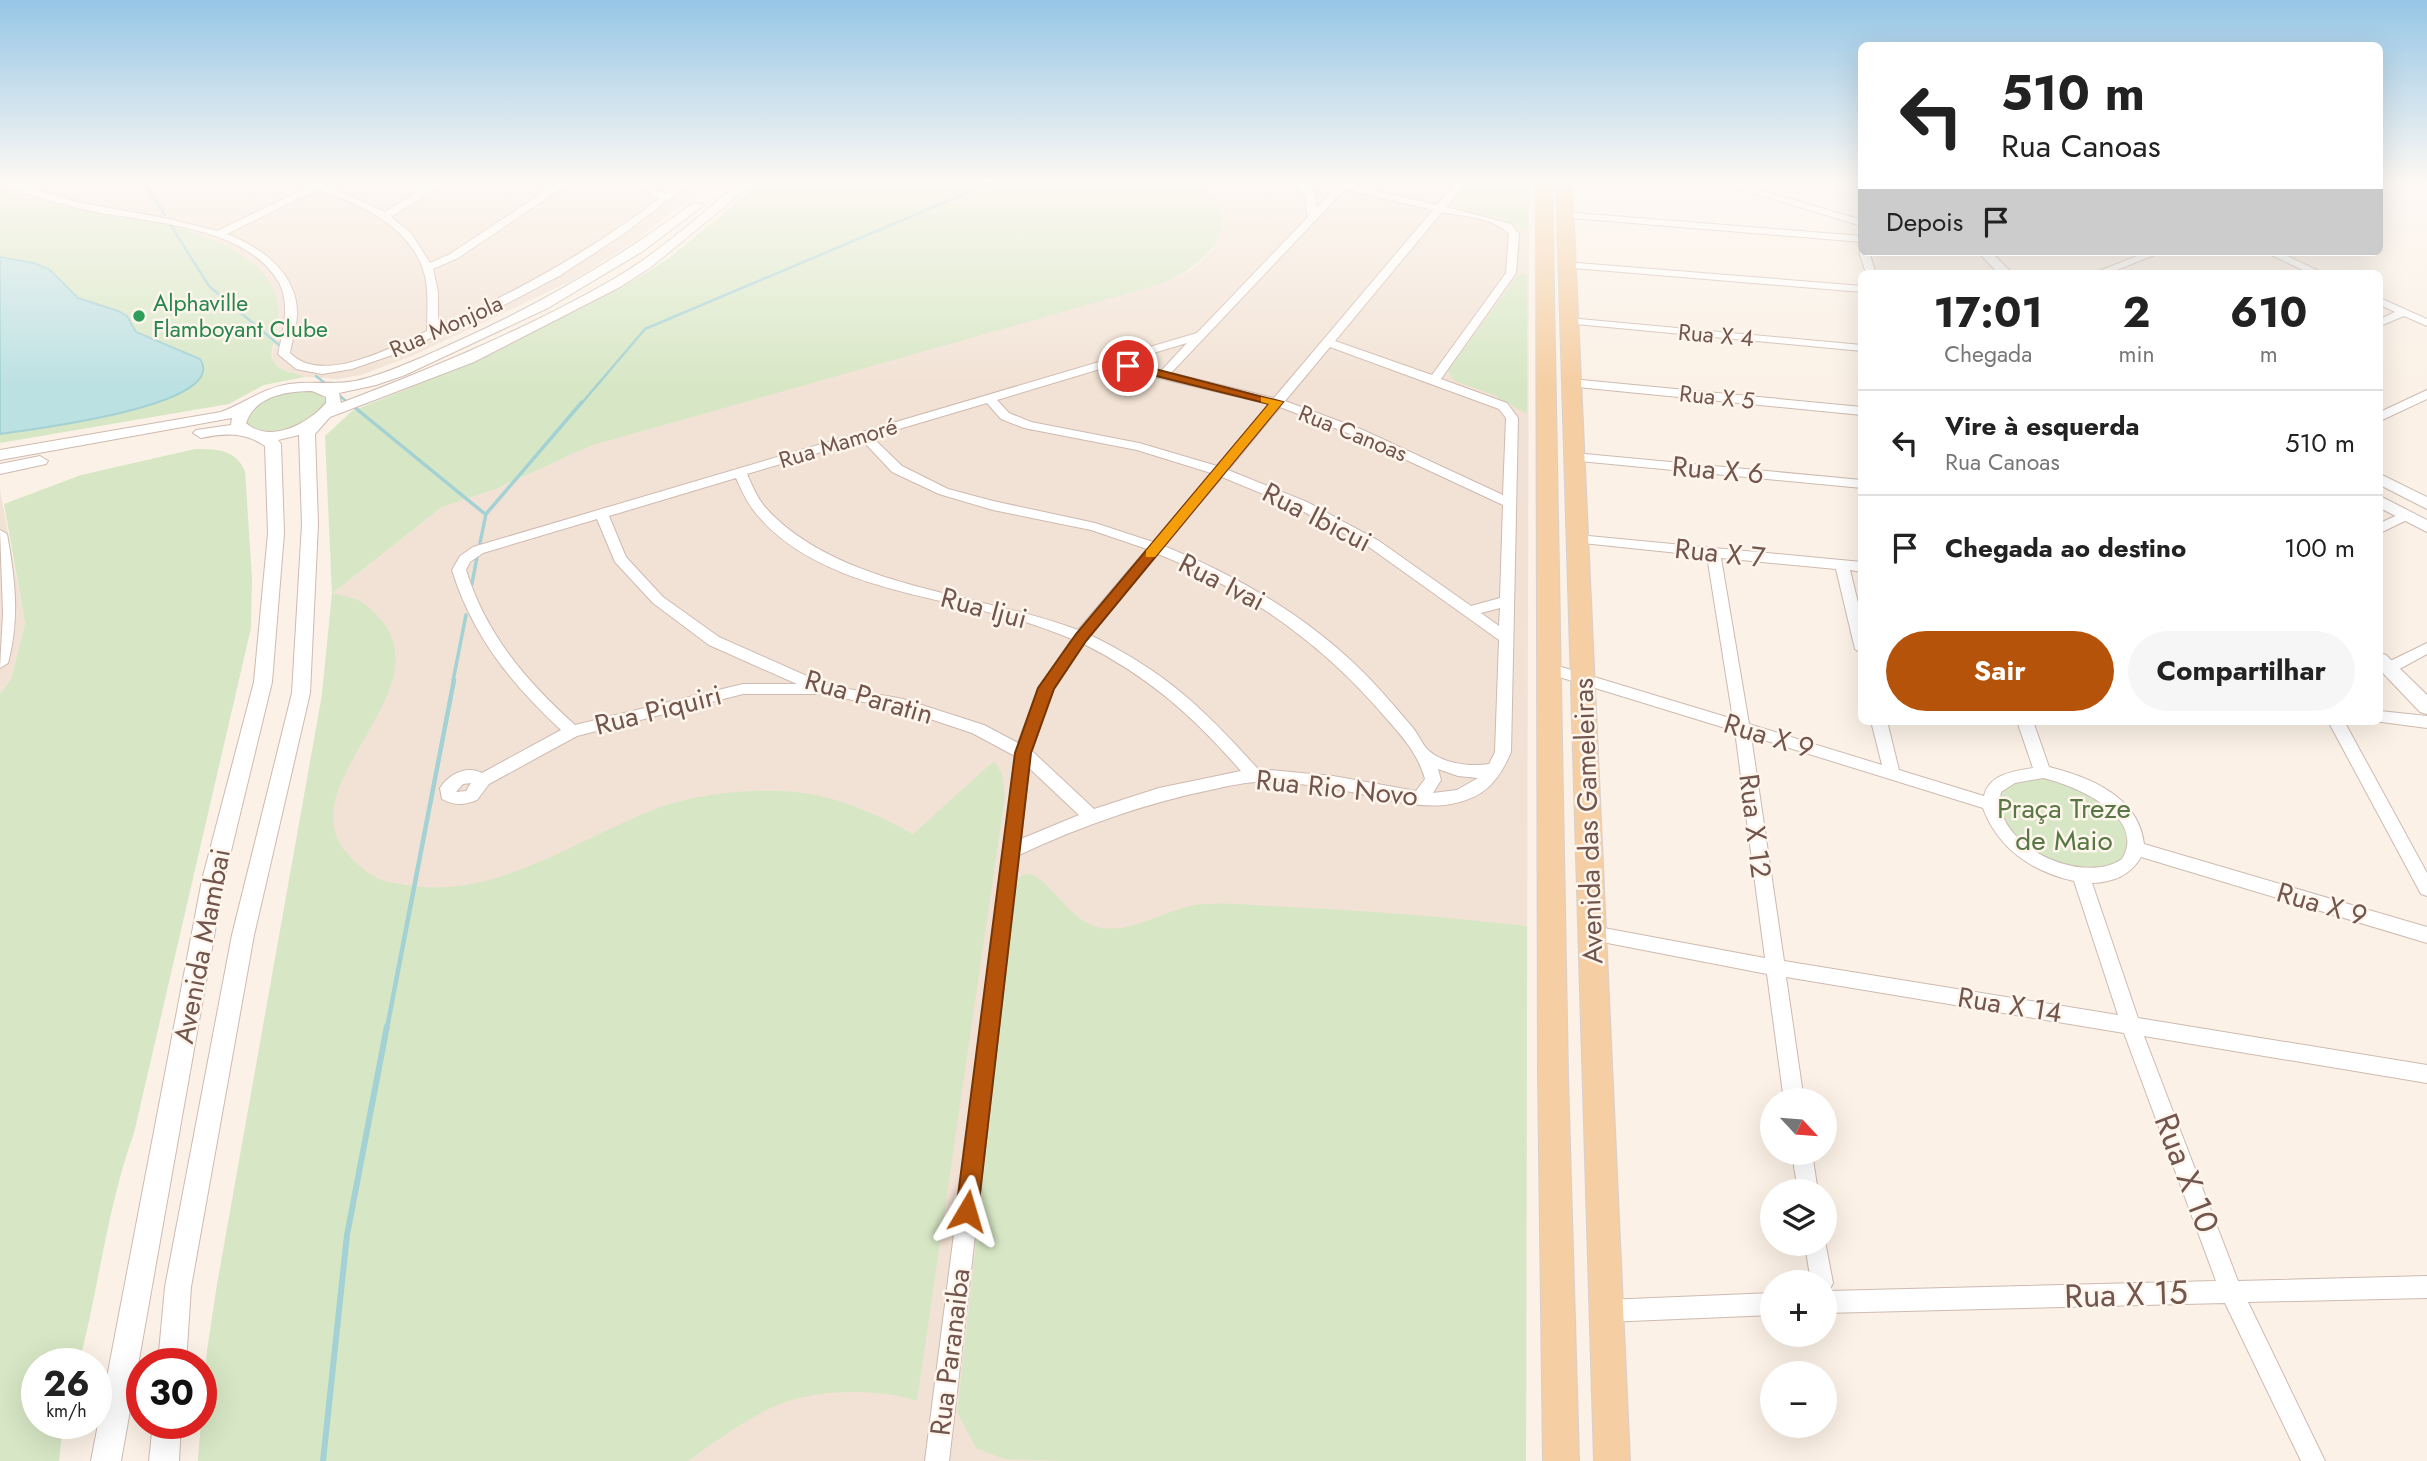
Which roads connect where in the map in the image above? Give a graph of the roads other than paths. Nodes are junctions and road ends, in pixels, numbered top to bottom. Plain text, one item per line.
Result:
1 (249, 249) edge
2 (417, 249) edge
3 (464, 249) edge
4 (596, 249) edge
5 (642, 249) edge
6 (665, 249) edge
7 (1281, 249) edge
8 (1405, 249) edge
9 (1513, 249) edge
10 (1544, 249) edge
11 (1565, 249) edge
12 (1988, 256) edge
13 (2146, 256) edge
14 (2278, 256) edge
15 (1565, 265) junction
16 (428, 268) junction
17 (2002, 270) edge
18 (2107, 270) edge
19 (2305, 270) edge
20 (1858, 289) edge
21 (2383, 302) edge
22 (1544, 304) junction
23 (2404, 312) junction
24 (1569, 321) junction
25 (2383, 322) edge
26 (2427, 323) edge
27 (433, 333) junction
28 (1198, 336) junction
29 (1328, 342) junction
30 (1858, 348) edge
31 (1110, 362) junction
32 (1165, 373) junction
33 (1436, 378) junction
34 (1572, 383) junction
35 (326, 390) junction
36 (2427, 394) edge
37 (989, 398) junction
38 (1277, 402) junction
39 (245, 408) junction
40 (1858, 411) edge
41 (2383, 416) edge
42 (323, 417) junction
43 (252, 433) junction
44 (864, 435) junction
45 (0, 455) edge
46 (1574, 457) junction
47 (0, 469) edge
48 (1220, 471) junction
49 (740, 472) junction
50 (2383, 481) edge
51 (1509, 484) junction
52 (1858, 484) edge
53 (1480, 489) junction
54 (1509, 503) junction
55 (2383, 503) edge
56 (2427, 504) edge
57 (601, 513) junction
58 (2406, 515) junction
59 (2427, 527) edge
60 (2383, 528) edge
61 (0, 534) edge
62 (1578, 538) junction
63 (1155, 549) junction
64 (478, 550) joint
65 (1713, 552) junction
66 (1842, 565) junction
67 (1858, 567) edge
68 (1508, 601) junction
69 (1469, 611) junction
70 (1858, 632) edge
71 (1081, 637) junction
72 (1508, 639) junction
73 (2427, 648) edge
74 (751, 659) junction
75 (0, 663) edge
76 (2385, 664) edge
77 (1548, 668) junction
78 (1583, 679) junction
79 (743, 689) junction
80 (824, 690) junction
81 (2427, 707) edge
82 (2383, 717) edge
83 (2427, 722) edge
84 (1880, 725) edge
85 (2026, 725) edge
86 (2338, 725) edge
87 (1742, 727) junction
88 (572, 731) junction
89 (1232, 751) junction
90 (1023, 753) junction
91 (1423, 754) junction
92 (1497, 768) junction
93 (2043, 772) junction
94 (1892, 773) junction
95 (1254, 775) junction
96 (481, 781) dead end
97 (1222, 781) junction
98 (1420, 798) junction
99 (1990, 804) junction
100 (1090, 815) junction
101 (2137, 849) junction
102 (1011, 851) junction
103 (2081, 876) junction
104 (2427, 889) edge
105 (1592, 934) junction
106 (2427, 934) edge
107 (1773, 967) junction
108 (2132, 1026) junction
109 (2427, 1074) edge
110 (1792, 1088) edge
111 (2427, 1287) edge
112 (2231, 1291) junction
113 (1837, 1302) edge
114 (1760, 1305) edge
115 (1606, 1311) junction
116 (173, 1348) edge
117 (166, 1439) edge
118 (106, 1461) edge
119 (164, 1461) edge
120 (937, 1461) edge
121 (1561, 1461) edge
122 (1612, 1461) edge
123 (2313, 1461) edge

1 - 27 street, Rua Monjola
2 - 16 street
3 - 16 street
4 - 27 street, Rua Monjola
5 - 35 street
6 - 42 street
7 - 28 street, Rua Mamoré
8 - 29 street, Rua Paranaiba
9 - 33 street
10 - 22 main road, Avenida das Gameleiras
11 - 15 main road, Avenida das Gameleiras
12 - 17 street
13 - 18 street
14 - 19 street
15 - 20 street
15 - 24 main road, Avenida das Gameleiras
16 - 27 street
21 - 23 street
22 - 24 main road
22 - 77 main road, Avenida das Gameleiras
23 - 25 street
23 - 26 street
24 - 30 street, Rua X 4
24 - 34 main road, Avenida das Gameleiras
28 - 31 street, Rua Mamoré
28 - 32 street, Rua Mamoré
29 - 33 street
29 - 38 street, Rua Paranaiba
31 - 32 street, Rua Canoas
31 - 37 street, Rua Mamoré
32 - 38 street, Rua Canoas
33 - 51 street
34 - 40 street, Rua X 5
34 - 46 main road, Avenida das Gameleiras
35 - 39 street
35 - 42 street
36 - 41 street
37 - 44 street, Rua Mamoré
37 - 48 street, Rua Ibicui
38 - 48 street, Rua Paranaiba
38 - 53 street, Rua Canoas
39 - 43 street
39 - 45 street
42 - 43 street
42 - 116 street, Avenida Mambai
43 - 47 street
43 - 118 street, Avenida Mambai
44 - 49 street, Rua Mamoré
44 - 63 street, Rua Ivai
46 - 52 street, Rua X 6
46 - 62 main road, Avenida das Gameleiras
48 - 63 street, Rua Paranaiba
48 - 69 street, Rua Ibicui
49 - 57 street, Rua Mamoré
49 - 71 street, Rua Ijui
50 - 56 street
51 - 53 street
51 - 54 street
53 - 54 street, Rua Canoas
54 - 68 street
55 - 58 street
57 - 64 street, Rua Mamoré
57 - 74 street, Rua Paratin
58 - 59 street
58 - 60 street
61 - 75 street
62 - 65 street, Rua X 7
62 - 78 main road, Avenida das Gameleiras
63 - 71 street, Rua Paranaiba
63 - 91 street, Rua Ivai
64 - 88 street, Rua Piquiri
65 - 66 street, Rua X 7
65 - 87 street, Rua X 12
66 - 67 street, Rua X 7
66 - 70 street
68 - 69 street
68 - 72 street
69 - 72 street, Rua Ibicui
71 - 89 street, Rua Ijui
71 - 90 street, Rua Paranaiba
72 - 92 street
73 - 76 street
74 - 79 street, Rua Piquiri
74 - 80 street, Rua Paratin
76 - 81 street
77 - 78 street, Rua X 9
77 - 121 main road, Avenida das Gameleiras
78 - 87 street, Rua X 9
78 - 105 main road, Avenida das Gameleiras
79 - 80 street, Rua Piquiri
79 - 88 street, Rua Piquiri
80 - 90 street, Rua Paratin
82 - 83 street
84 - 94 street
85 - 93 street
86 - 104 street
87 - 94 street, Rua X 9
87 - 107 street, Rua X 12
88 - 96 street, Rua Piquiri
89 - 95 street, Rua Ijui
89 - 97 street
90 - 100 street, Rua Paratin
90 - 102 street, Rua Paranaiba
91 - 92 street, Rua Ivai
91 - 98 street, Rua Ivai
92 - 98 street, Rua Rio Novo
93 - 99 street
93 - 101 street
94 - 99 street, Rua X 9
95 - 97 street, Rua Rio Novo
95 - 98 street, Rua Rio Novo
97 - 100 street, Rua Rio Novo
99 - 103 street
100 - 102 street, Rua Rio Novo
101 - 103 street
101 - 106 street, Rua X 9
102 - 120 street, Rua Paranaiba
103 - 108 street, Rua X 10
105 - 107 street, Rua X 14
105 - 115 main road, Avenida das Gameleiras
107 - 108 street, Rua X 14
107 - 110 street, Rua X 12
108 - 109 street, Rua X 14
108 - 112 street, Rua X 10
111 - 112 street, Rua X 15
112 - 113 street, Rua X 15
112 - 123 street, Rua X 10
114 - 115 street
115 - 122 main road, Avenida das Gameleiras
117 - 119 street

